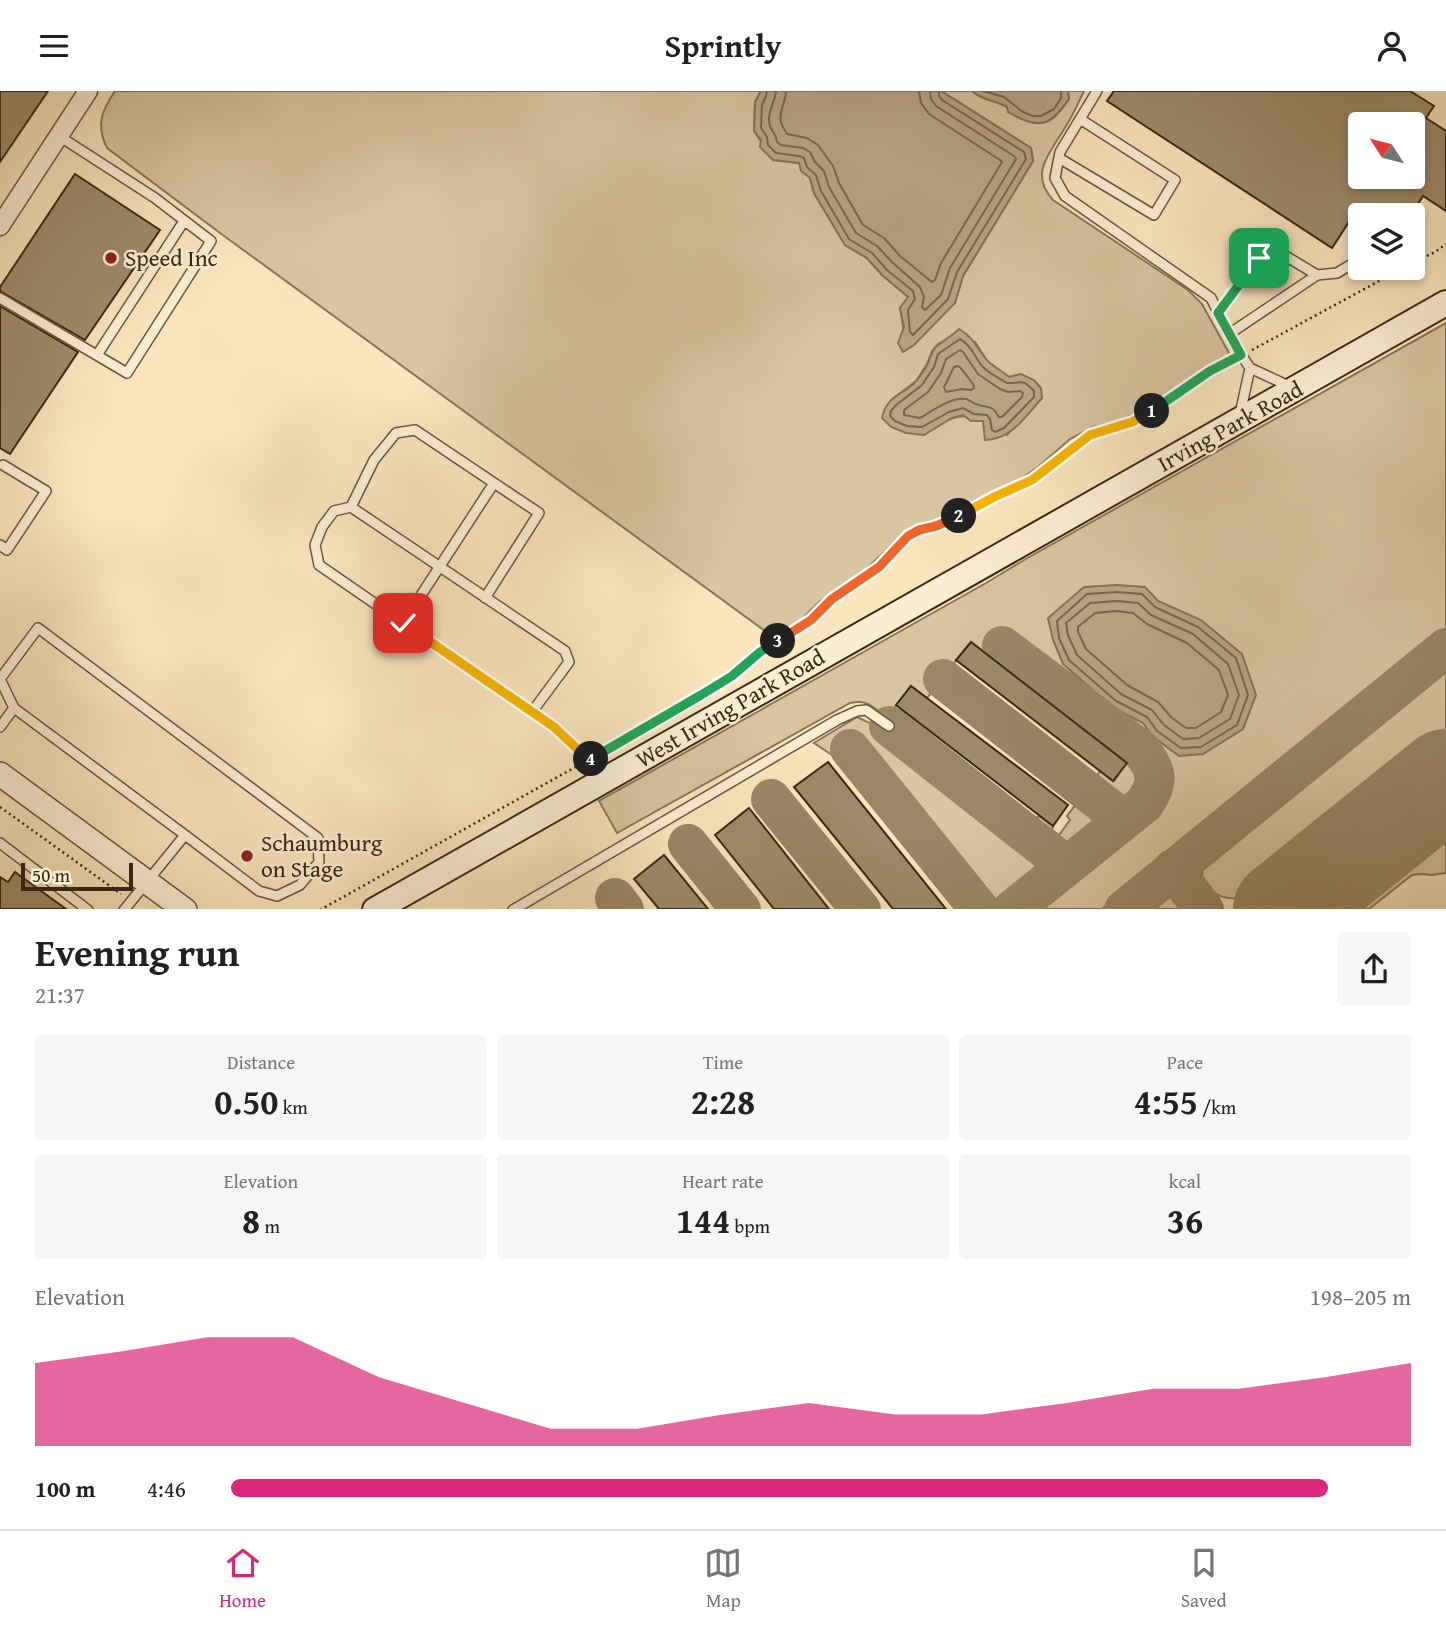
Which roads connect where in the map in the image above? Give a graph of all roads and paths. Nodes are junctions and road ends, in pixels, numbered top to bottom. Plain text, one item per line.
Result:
1 (88, 91) edge
2 (1097, 91) edge
3 (1080, 119) junction
4 (59, 136) junction
5 (1059, 158) junction
6 (184, 221) junction
7 (0, 226) edge
8 (1446, 244) edge
9 (1425, 257) edge
10 (1348, 266) edge
11 (1317, 275) junction
12 (1381, 280) edge
13 (0, 297) edge
14 (1446, 303) edge
15 (1218, 313) junction
16 (1229, 334) junction
17 (97, 355) junction
18 (1241, 355) junction
19 (1250, 369) junction
20 (1296, 389) junction
21 (1238, 421) junction
22 (1, 465) edge
23 (494, 484) junction
24 (351, 507) junction
25 (0, 545) edge
26 (1013, 548) joint
27 (440, 567) junction
28 (485, 598) junction
29 (403, 623) junction
30 (14, 708) junction
31 (533, 712) junction
32 (889, 726) dead end
33 (0, 727) edge
34 (589, 760) junction
35 (0, 775) edge
36 (601, 781) junction
37 (0, 807) edge
38 (184, 835) junction
39 (0, 843) edge
40 (146, 881) junction
41 (130, 901) junction
42 (88, 909) edge
43 (124, 909) edge
44 (185, 909) edge
45 (320, 909) edge
46 (375, 909) edge
47 (513, 909) edge

1 - 4 street
2 - 3 lane
3 - 5 lane
3 - 5 lane
4 - 6 lane
4 - 7 street
5 - 15 lane
6 - 17 lane
6 - 17 lane
8 - 9 path
10 - 11 lane
11 - 15 lane
11 - 16 lane
12 - 18 path
13 - 17 lane
14 - 20 main road, Irving Park Road
15 - 16 lane
16 - 18 lane
18 - 19 lane
18 - 34 path
19 - 20 lane
19 - 21 lane
20 - 21 main road, Irving Park Road
21 - 26 main road, Irving Park Road
22 - 25 lane
23 - 24 lane
23 - 27 lane
23 - 28 lane
24 - 27 lane
24 - 29 lane
26 - 36 main road, West Irving Park Road
27 - 28 lane
27 - 29 lane
28 - 31 lane
29 - 31 lane
30 - 33 lane
30 - 38 lane
30 - 38 lane
31 - 34 lane
32 - 47 lane
34 - 36 lane
34 - 45 path
35 - 40 street
36 - 46 main road, West Irving Park Road
37 - 41 path
38 - 40 lane
39 - 42 lane
40 - 41 lane
40 - 44 street
41 - 43 lane

